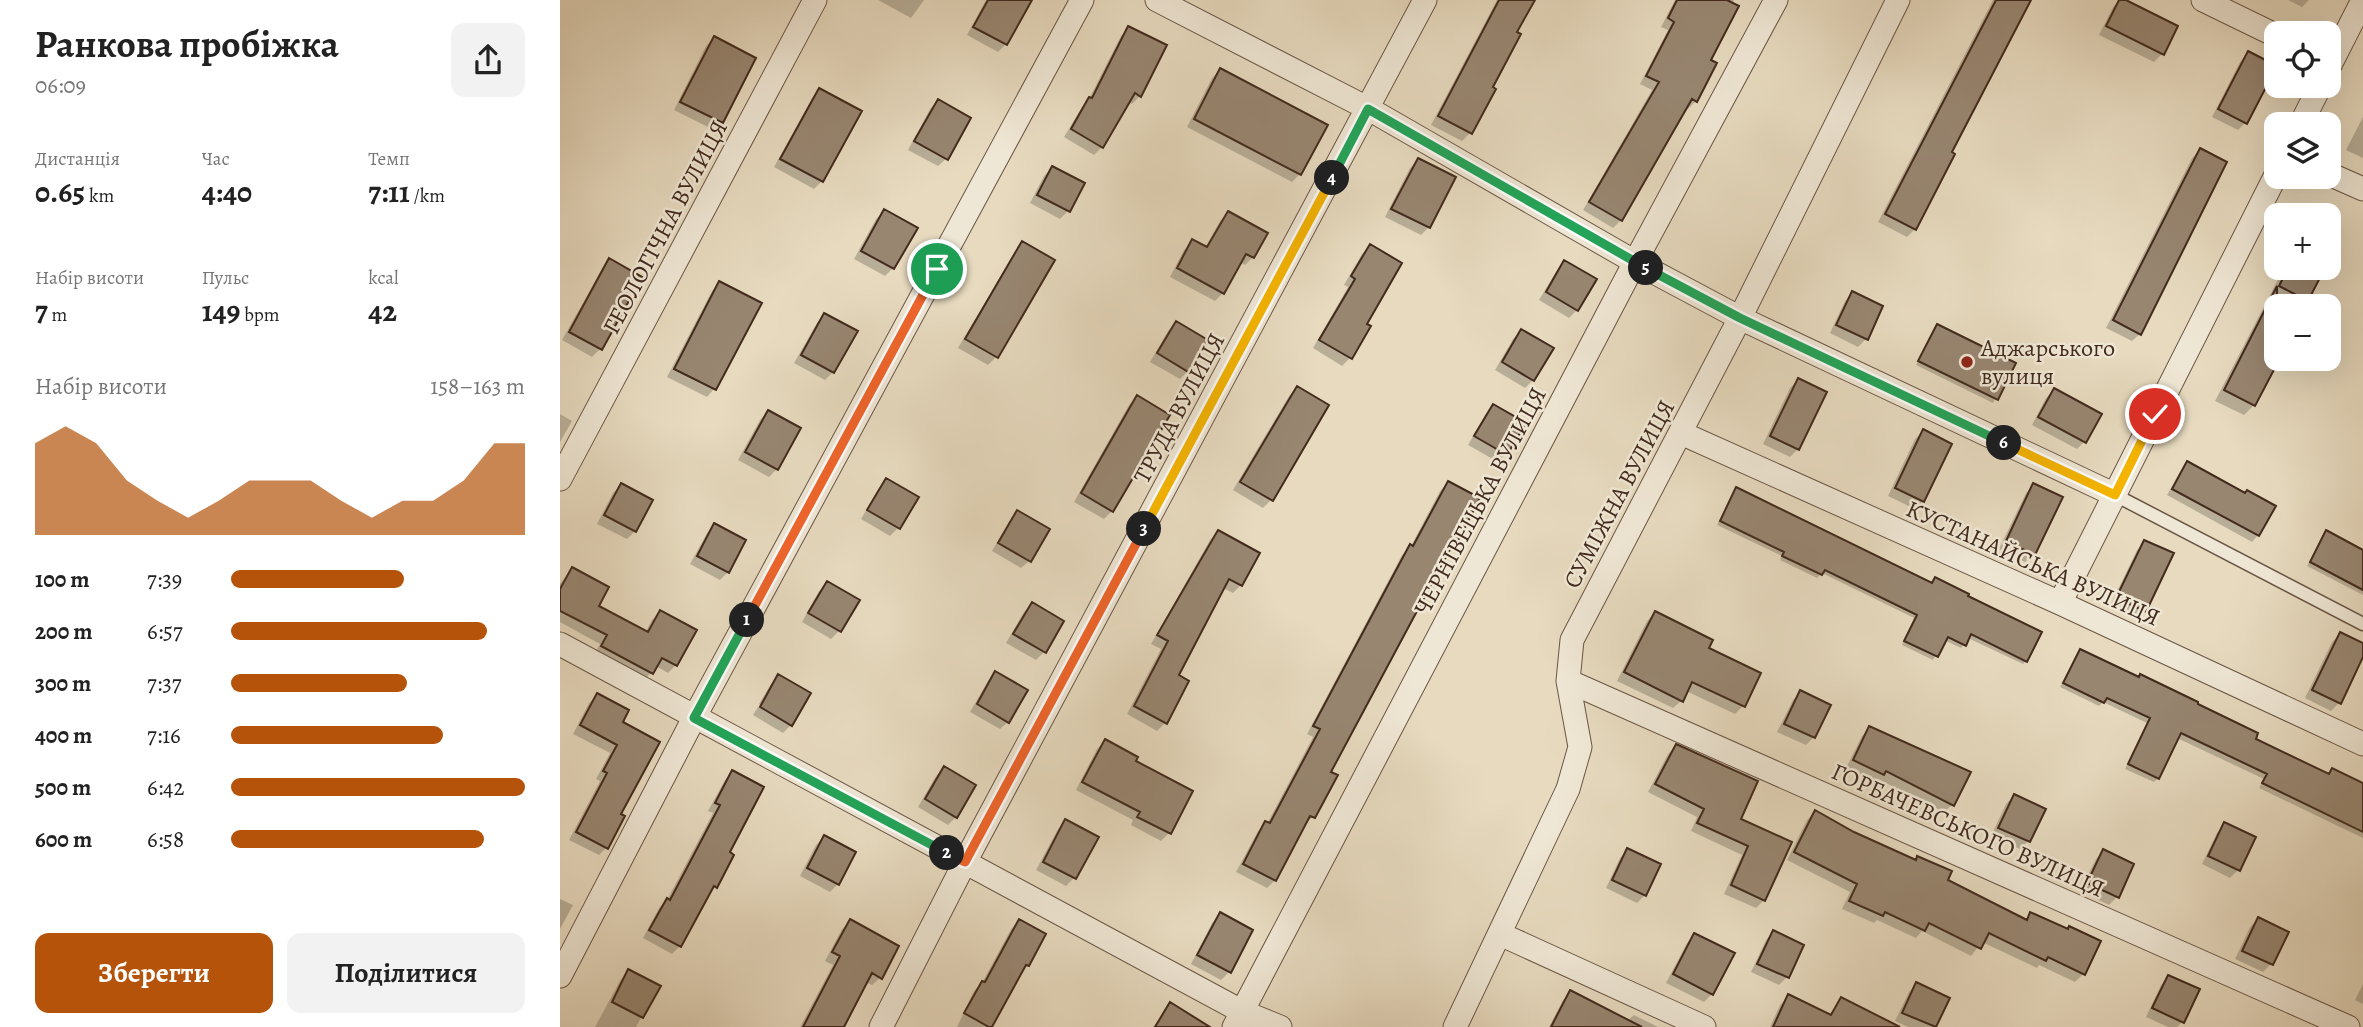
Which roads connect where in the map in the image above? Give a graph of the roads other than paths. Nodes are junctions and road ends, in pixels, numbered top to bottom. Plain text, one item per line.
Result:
1 (816, 0) edge
2 (1082, 0) edge
3 (1157, 0) edge
4 (1425, 0) edge
5 (1776, 0) edge
6 (1898, 0) edge
7 (2203, 0) edge
8 (2363, 0) edge
9 (2264, 30) edge
10 (2341, 43) edge
11 (1368, 109) junction
12 (2341, 179) edge
13 (2269, 189) edge
14 (2363, 189) edge
15 (1635, 262) junction
16 (1740, 318) junction
17 (1681, 433) junction
18 (560, 479) edge
19 (2115, 495) junction
20 (2060, 603) junction
21 (2363, 625) edge
22 (560, 644) edge
23 (1567, 681) junction
24 (694, 718) junction
25 (2361, 739) edge
26 (965, 862) junction
27 (1500, 933) junction
28 (560, 975) edge
29 (1239, 1019) edge
30 (881, 1027) edge
31 (1280, 1027) edge
32 (1455, 1027) edge
33 (1704, 1027) edge
34 (2348, 1027) edge

1 - 18 street, ГЕОЛОГІЧНА ВУЛИЦЯ
2 - 24 street
3 - 11 street
4 - 11 street, ТРУДА ВУЛИЦЯ
5 - 15 street, ЧЕРНІВЕЦЬКА ВУЛИЦЯ
6 - 16 street, СУМІЖНА ВУЛИЦЯ
7 - 9 street
8 - 10 street
11 - 15 street
11 - 26 street, ТРУДА ВУЛИЦЯ
12 - 14 street
13 - 19 street
15 - 16 street
15 - 29 street, ЧЕРНІВЕЦЬКА ВУЛИЦЯ
16 - 17 street, СУМІЖНА ВУЛИЦЯ
16 - 19 street
17 - 20 street, КУСТАНАЙСЬКА ВУЛИЦЯ
17 - 23 street, СУМІЖНА ВУЛИЦЯ
19 - 20 street
19 - 21 lane
20 - 25 street, КУСТАНАЙСЬКА ВУЛИЦЯ
22 - 24 street
23 - 27 street, СУМІЖНА ВУЛИЦЯ
23 - 34 street, ГОРБАЧЕВСЬКОГО ВУЛИЦЯ
24 - 26 street
24 - 28 street
26 - 29 street
26 - 30 street, ТРУДА ВУЛИЦЯ
27 - 32 street, СУМІЖНА ВУЛИЦЯ
27 - 33 street
29 - 31 street

